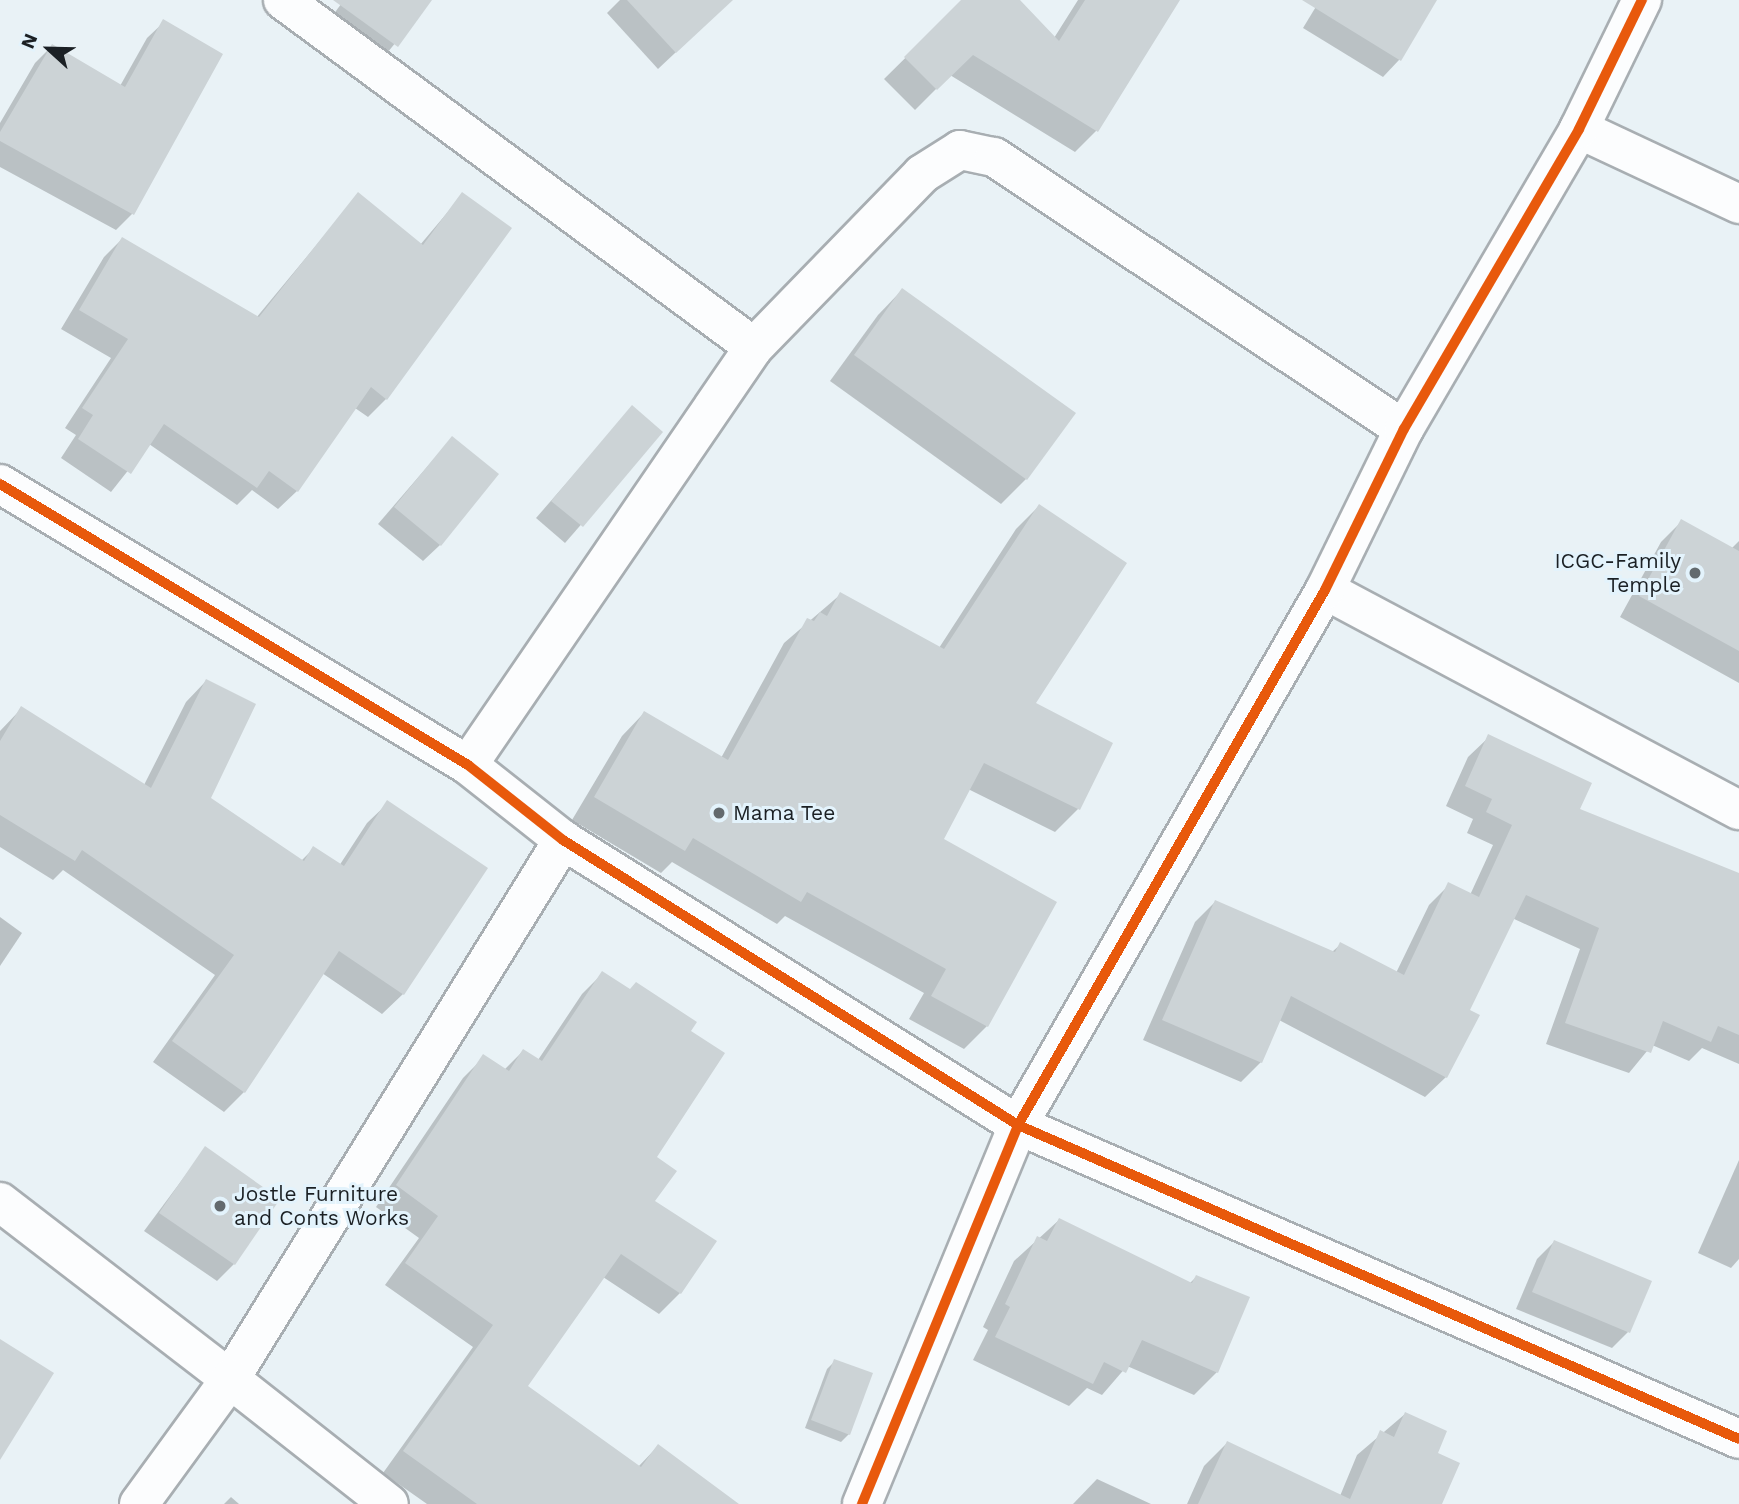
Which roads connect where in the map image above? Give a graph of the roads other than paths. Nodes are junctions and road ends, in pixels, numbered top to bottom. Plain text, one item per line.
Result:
1 (283, 0) edge
2 (1642, 0) edge
3 (1579, 129) junction
4 (1739, 204) edge
5 (754, 347) junction
6 (1404, 429) junction
7 (0, 484) edge
8 (1325, 590) junction
9 (468, 765) junction
10 (1739, 810) edge
11 (563, 840) junction
12 (1018, 1125) junction
13 (0, 1202) edge
14 (230, 1379) junction
15 (1739, 1439) edge
16 (139, 1504) edge
17 (389, 1504) edge
18 (862, 1504) edge

1 - 5 street
2 - 3 street
3 - 4 street
3 - 6 street
5 - 6 street
5 - 9 street
6 - 8 street
7 - 9 street
8 - 10 street
8 - 12 street
9 - 11 street
11 - 12 street
11 - 14 street
12 - 15 street
12 - 18 street
13 - 14 street
14 - 16 street
14 - 17 street

